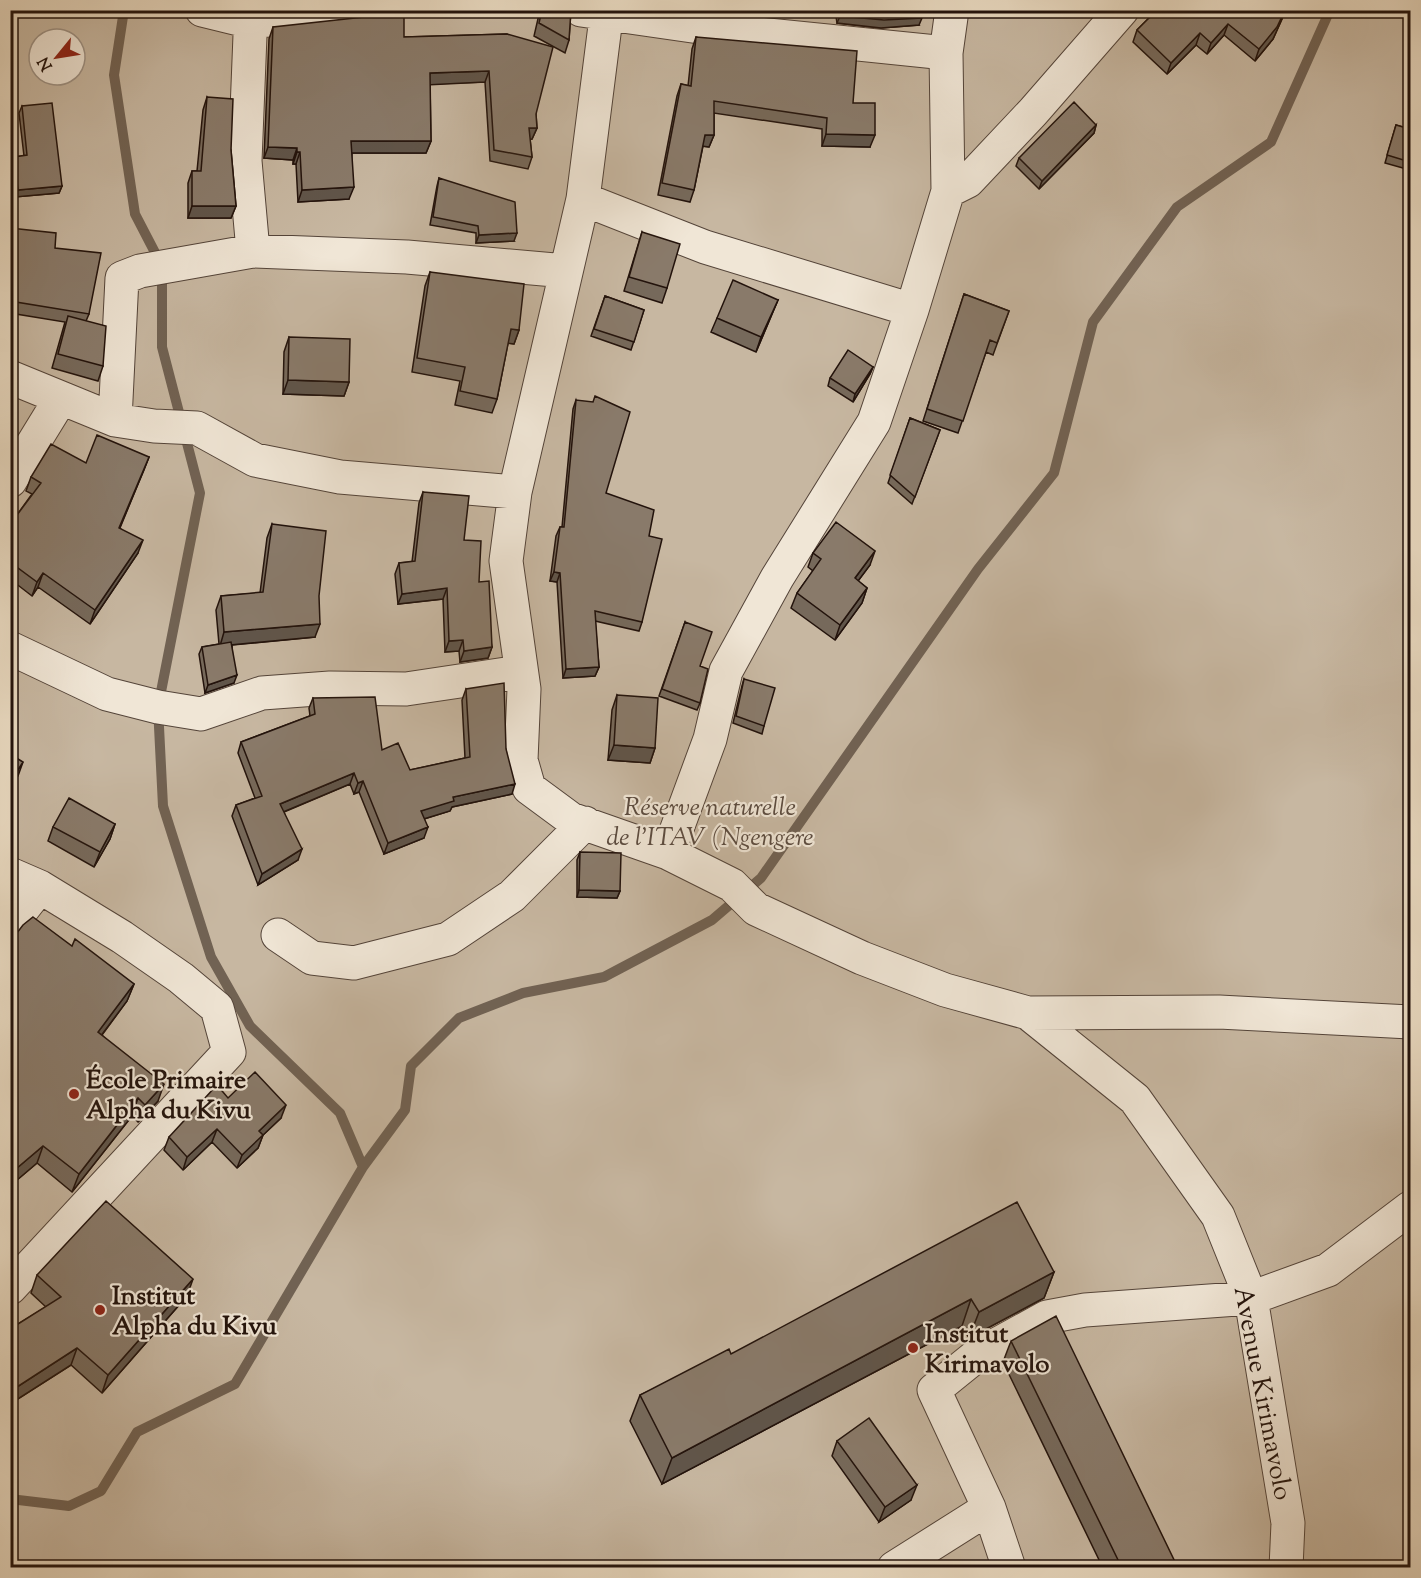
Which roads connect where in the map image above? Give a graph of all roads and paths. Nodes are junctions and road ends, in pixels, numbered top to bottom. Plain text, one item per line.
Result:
1 (202, 10) edge
2 (358, 10) edge
3 (952, 10) edge
4 (1122, 10) edge
5 (598, 12) edge
6 (251, 16) edge
7 (946, 53) junction
8 (948, 191) junction
9 (584, 199) junction
10 (253, 251) junction
11 (566, 271) junction
12 (912, 310) junction
13 (10, 377) edge
14 (61, 398) junction
15 (115, 420) junction
16 (10, 481) edge
17 (515, 492) junction
18 (10, 648) edge
19 (520, 672) junction
20 (585, 823) junction
21 (668, 853) junction
22 (10, 873) edge
23 (40, 887) junction
24 (10, 924) edge
25 (278, 935) dead end
26 (1028, 1013) junction
27 (1410, 1022) edge
28 (1410, 1208) edge
29 (10, 1288) edge
30 (1251, 1298) junction
31 (989, 1508) junction
32 (894, 1568) edge
33 (1010, 1568) edge
34 (1286, 1568) edge

1 - 6 street
2 - 6 street
3 - 7 street
4 - 8 street
5 - 7 street
5 - 9 street
6 - 10 street
7 - 8 street
8 - 12 street
9 - 11 street
9 - 12 street
10 - 11 street
10 - 15 street
11 - 17 street
12 - 21 street
13 - 14 street
14 - 15 street
14 - 16 street
15 - 17 street
17 - 19 street
18 - 19 street
19 - 20 street
20 - 21 street
20 - 25 street
21 - 26 street
22 - 23 street
23 - 24 street
23 - 29 street
26 - 27 street
26 - 30 street, Avenue Kirimavolo
28 - 30 street
30 - 31 street
30 - 34 street, Avenue Kirimavolo
31 - 32 street
31 - 33 street

